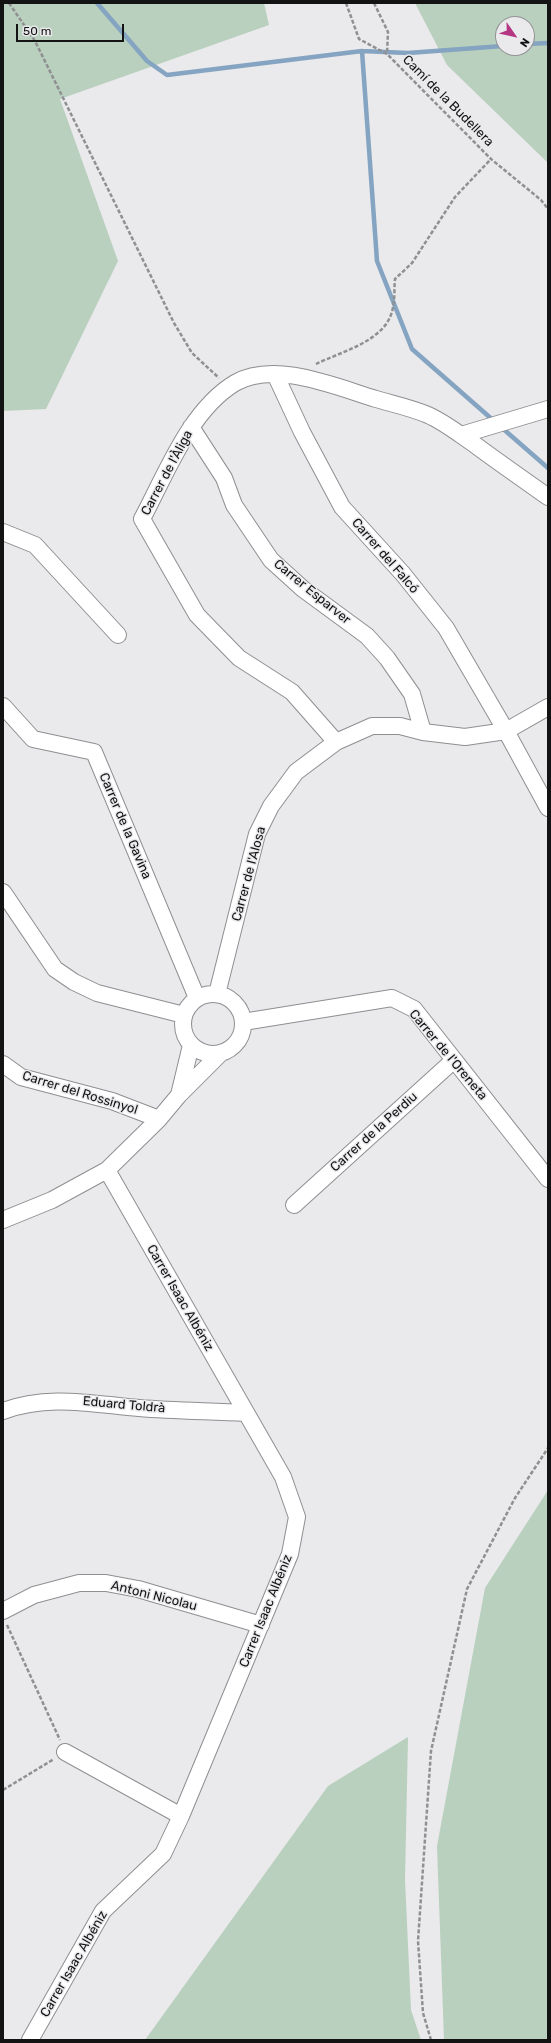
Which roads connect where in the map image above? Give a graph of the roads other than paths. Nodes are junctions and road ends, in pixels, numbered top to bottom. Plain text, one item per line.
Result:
1 (275, 374) junction
2 (548, 409) edge
3 (191, 426) junction
4 (460, 435) junction
5 (548, 497) edge
6 (3, 532) edge
7 (118, 635) dead end
8 (3, 706) edge
9 (548, 707) edge
10 (506, 731) junction
11 (423, 732) junction
12 (336, 742) junction
13 (548, 808) edge
14 (3, 892) edge
15 (217, 994) junction
16 (197, 998) junction
17 (184, 1015) junction
18 (244, 1022) junction
19 (191, 1044) junction
20 (221, 1054) junction
21 (454, 1060) junction
22 (3, 1064) edge
23 (179, 1095) junction
24 (159, 1119) junction
25 (106, 1170) junction
26 (548, 1179) edge
27 (294, 1205) dead end
28 (3, 1220) edge
29 (3, 1411) edge
30 (246, 1412) junction
31 (5, 1617) edge
32 (261, 1625) junction
33 (65, 1752) road end
34 (181, 1816) junction
35 (30, 2040) edge

1 - 3 street, Carrer de l'Àliga
1 - 4 street, Carrer de l'Àliga
1 - 10 street, Carrer del Falcó
2 - 4 street
3 - 11 street, Carrer Esparver
3 - 12 street, Carrer de l'Àliga
4 - 5 street, Carrer de l'Àliga
6 - 7 street
8 - 16 street, Carrer de la Gavina
9 - 10 street, Carrer de l'Alosa
10 - 11 street, Carrer de l'Alosa
10 - 13 street, Carrer del Falcó
11 - 12 street, Carrer de l'Alosa
12 - 15 street, Carrer de l'Alosa
14 - 17 street
15 - 16 street
15 - 18 street
16 - 17 street
17 - 19 street
18 - 20 street
18 - 21 street, Carrer de l'Oreneta
19 - 20 street
19 - 23 street
20 - 23 street
21 - 26 street, Carrer de l'Oreneta
21 - 27 street, Carrer de la Perdiu
22 - 24 street, Carrer del Rossinyol
23 - 24 street
24 - 25 street
25 - 28 street
25 - 30 street, Carrer Isaac Albéniz
29 - 30 street, Eduard Toldrà
30 - 32 street, Carrer Isaac Albéniz
31 - 32 street, Antoni Nicolau
32 - 34 street, Carrer Isaac Albéniz
33 - 34 street
34 - 35 street, Carrer Isaac Albéniz

